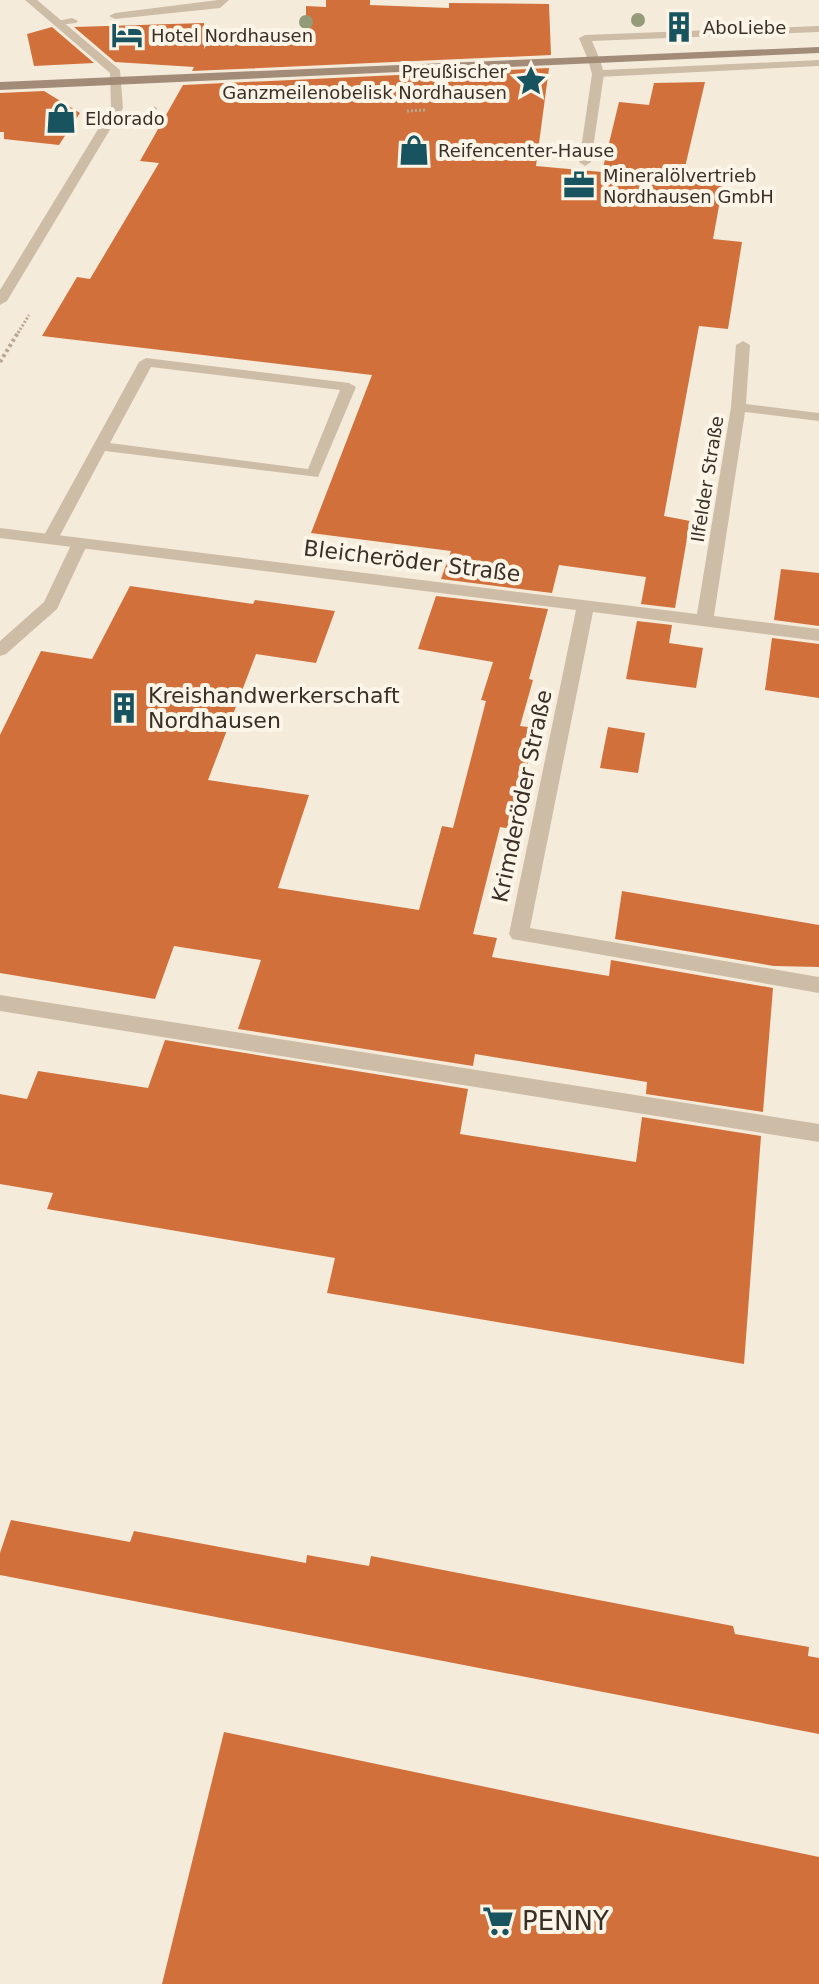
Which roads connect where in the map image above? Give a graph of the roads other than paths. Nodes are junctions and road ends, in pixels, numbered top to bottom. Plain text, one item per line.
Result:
1 (30, 0) edge
2 (224, 0) edge
3 (115, 16) dead end
4 (72, 21) dead end
5 (58, 22) junction
6 (819, 29) edge
7 (819, 50) edge
8 (594, 60) junction
9 (819, 63) edge
10 (598, 74) junction
11 (116, 82) junction
12 (0, 86) edge
13 (585, 162) dead end
14 (0, 301) edge
15 (743, 345) dead end
16 (738, 407) junction
17 (819, 417) edge
18 (99, 446) junction
19 (0, 533) edge
20 (50, 539) junction
21 (80, 543) junction
22 (586, 604) junction
23 (705, 619) junction
24 (819, 635) edge
25 (0, 650) edge
26 (819, 985) edge
27 (0, 1003) edge
28 (819, 1133) edge

1 - 5 street
2 - 3 street
4 - 5 street
5 - 11 street
6 - 8 street
7 - 8 main road
8 - 10 street
8 - 11 main road
9 - 10 street
10 - 13 street
11 - 12 main road
11 - 14 street
15 - 16 street, Ilfelder Straße
16 - 17 street
16 - 23 street, Ilfelder Straße
18 - 18 street
18 - 20 street
19 - 20 street, Bleicheröder Straße
20 - 21 street, Bleicheröder Straße
21 - 22 street, Bleicheröder Straße
21 - 25 street
22 - 23 street, Bleicheröder Straße
22 - 26 street, Krimderöder Straße
23 - 24 street, Bleicheröder Straße
27 - 28 street

